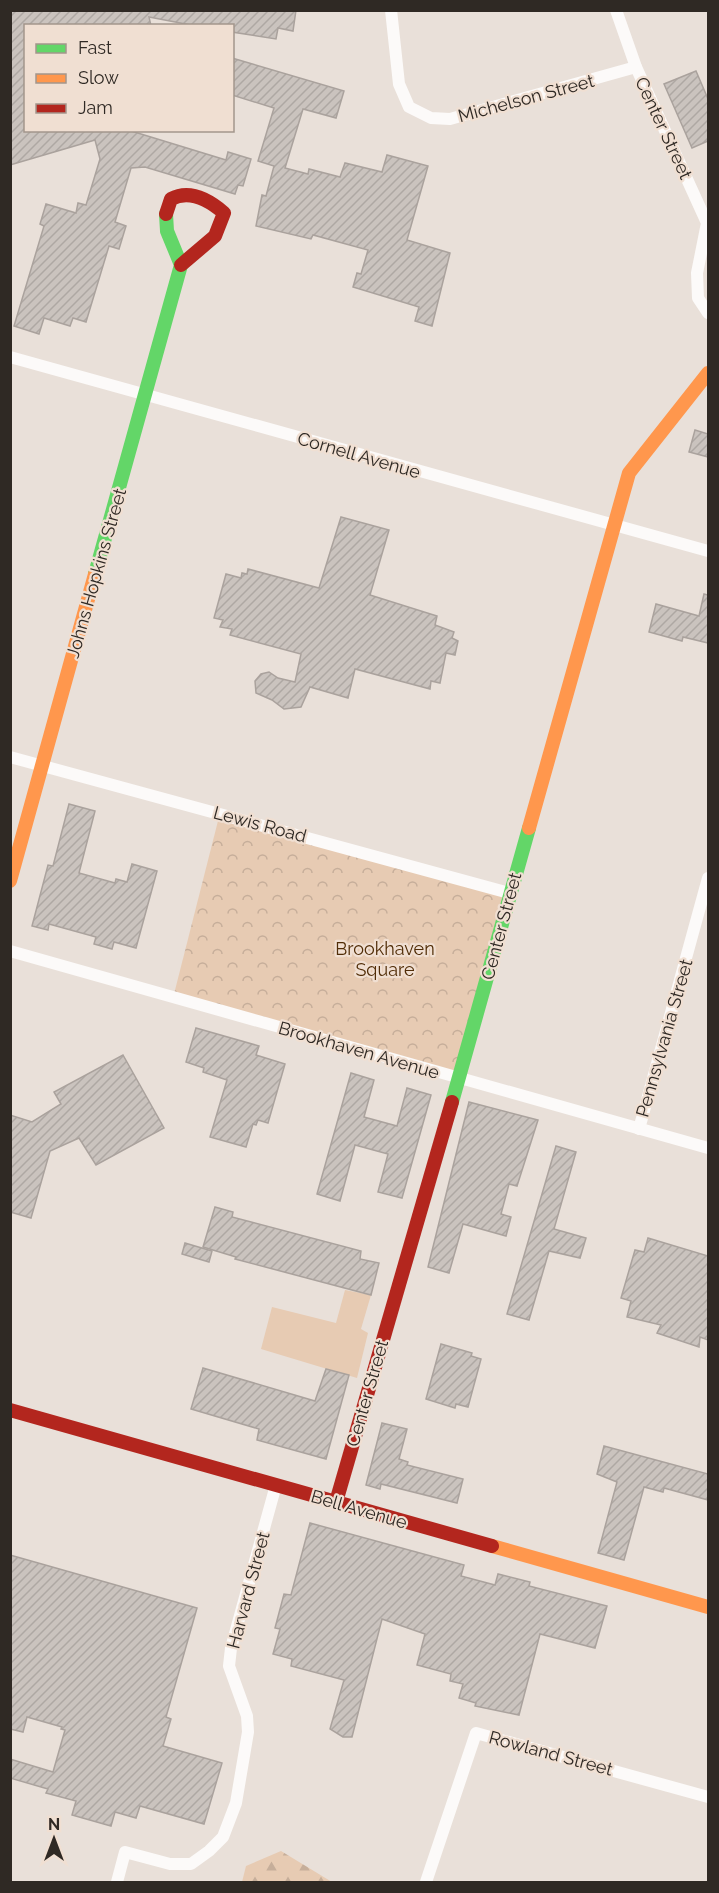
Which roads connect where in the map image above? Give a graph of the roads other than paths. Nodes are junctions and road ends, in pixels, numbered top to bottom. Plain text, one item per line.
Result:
1 (391, 10) edge
2 (616, 10) edge
3 (636, 67) junction
4 (708, 222) edge
5 (180, 265) junction
6 (708, 313) edge
7 (10, 357) edge
8 (708, 373) edge
9 (146, 395) junction
10 (616, 524) junction
11 (708, 551) edge
12 (10, 757) edge
13 (42, 766) junction
14 (708, 878) edge
15 (10, 881) edge
16 (509, 893) junction
17 (10, 951) edge
18 (459, 1078) junction
19 (639, 1129) junction
20 (708, 1148) edge
21 (10, 1410) edge
22 (276, 1485) junction
23 (336, 1502) junction
24 (708, 1607) edge
25 (708, 1797) edge
26 (117, 1882) edge
27 (426, 1882) edge

1 - 3 street, Michelson Street
2 - 3 street, Center Street
3 - 4 street, Center Street
4 - 6 street, Center Street
5 - 5 street
5 - 9 street, Johns Hopkins Street
7 - 9 street, Cornell Avenue
8 - 10 street, Center Street
9 - 10 street, Cornell Avenue
9 - 13 street, Johns Hopkins Street
10 - 11 street, Cornell Avenue
10 - 16 street, Center Street
12 - 13 street, Lewis Road
13 - 15 street, Johns Hopkins Street
13 - 16 street, Lewis Road
14 - 19 street, Pennsylvania Street
16 - 18 street, Center Street
17 - 18 street, Brookhaven Avenue
18 - 19 street, Brookhaven Avenue
18 - 23 street, Center Street
19 - 20 street, Brookhaven Avenue
21 - 22 street, Bell Avenue
22 - 23 street, Bell Avenue
22 - 26 street, Harvard Street
23 - 24 street, Bell Avenue
25 - 27 street, Rowland Street

